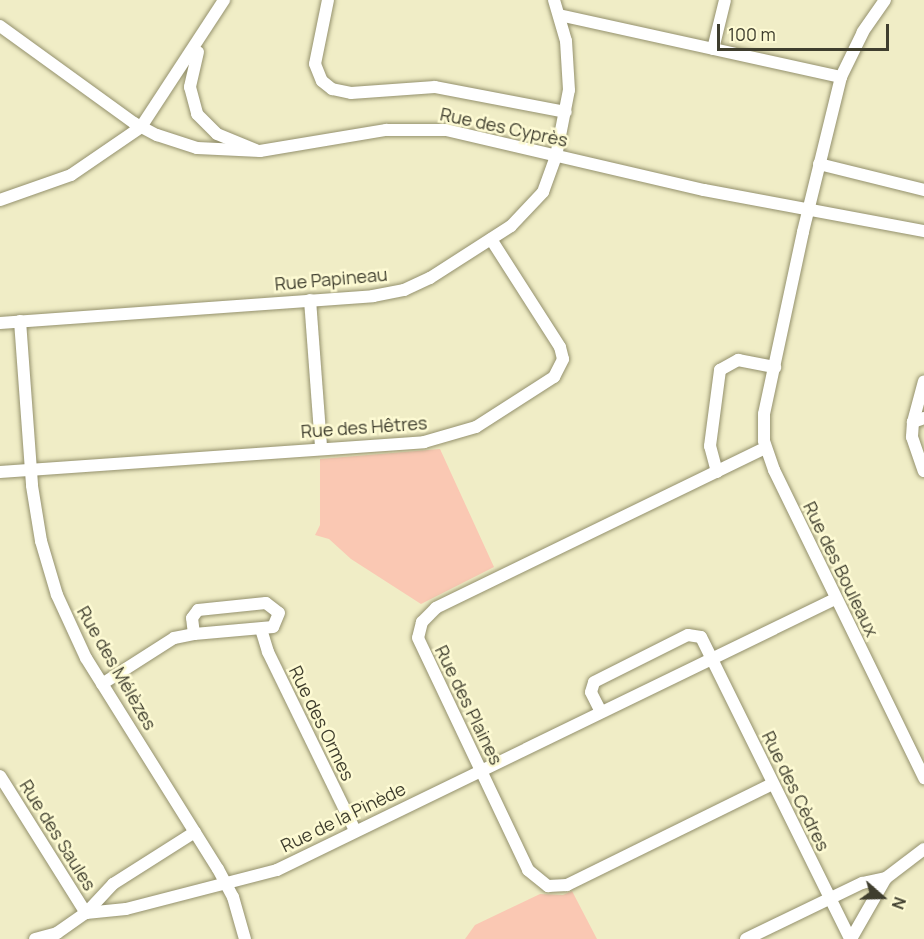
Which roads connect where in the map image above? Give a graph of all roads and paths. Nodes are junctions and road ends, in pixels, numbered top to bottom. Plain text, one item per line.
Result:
1 (224, 0) edge
2 (328, 0) edge
3 (554, 0) edge
4 (725, 0) edge
5 (885, 0) edge
6 (559, 15) junction
7 (0, 26) edge
8 (201, 39) junction
9 (713, 49) junction
10 (841, 77) junction
11 (566, 112) junction
12 (141, 127) junction
13 (260, 151) junction
14 (556, 156) junction
15 (819, 164) junction
16 (924, 190) edge
17 (0, 200) edge
18 (808, 210) junction
19 (924, 231) edge
20 (491, 239) junction
21 (310, 300) junction
22 (20, 321) junction
23 (0, 323) edge
24 (775, 367) junction
25 (924, 381) edge
26 (919, 420) edge
27 (321, 448) junction
28 (765, 448) junction
29 (31, 468) junction
30 (924, 471) edge
31 (0, 472) edge
32 (717, 472) junction
33 (835, 599) junction
34 (261, 629) junction
35 (194, 634) junction
36 (711, 657) junction
37 (102, 684) junction
38 (601, 712) junction
39 (481, 770) junction
40 (0, 776) edge
41 (924, 778) edge
42 (772, 784) junction
43 (4, 790) edge
44 (355, 830) junction
45 (195, 832) junction
46 (924, 849) edge
47 (886, 878) junction
48 (226, 885) junction
49 (828, 899) junction
50 (86, 913) junction
51 (59, 936) edge
52 (35, 939) edge
53 (245, 939) edge
54 (746, 939) edge
55 (850, 939) edge

1 - 8 street
2 - 11 street
3 - 6 street, Rue Papineau
4 - 9 street
5 - 10 street, Rue des Bouleaux
6 - 9 street
6 - 11 street, Rue Papineau
7 - 12 street, Rue des Cyprès
8 - 12 street
8 - 13 street
9 - 10 street
10 - 15 street, Rue des Bouleaux
11 - 14 street, Rue Papineau
12 - 13 street, Rue des Cyprès
12 - 17 street
13 - 14 street, Rue des Cyprès
14 - 18 street, Rue des Cyprès
14 - 20 street, Rue Papineau
15 - 16 street
15 - 18 street, Rue des Bouleaux
18 - 19 street, Rue des Cyprès
18 - 24 street, Rue des Bouleaux
20 - 21 street, Rue Papineau
20 - 27 street, Rue des Hêtres
21 - 22 street, Rue Papineau
21 - 27 street
22 - 23 street, Rue Papineau
22 - 29 street, Rue des Mélèzes
24 - 28 street, Rue des Bouleaux
24 - 32 street
25 - 26 street
26 - 30 street
27 - 29 street, Rue des Hêtres
28 - 32 street, Rue des Plaines
28 - 33 street, Rue des Bouleaux
29 - 31 street, Rue des Hêtres
29 - 37 street, Rue des Mélèzes
32 - 39 street, Rue des Plaines
33 - 36 street, Rue de la Pinède
33 - 41 street, Rue des Bouleaux
34 - 35 street
34 - 35 street
34 - 44 street, Rue des Ormes
35 - 37 street
36 - 38 street, Rue de la Pinède
36 - 38 street
36 - 42 street, Rue des Cèdres
37 - 45 street, Rue des Mélèzes
38 - 39 street, Rue de la Pinède
39 - 42 street, Rue des Plaines
39 - 44 street, Rue de la Pinède
40 - 43 street, Rue des Saules
42 - 49 street, Rue des Cèdres
43 - 50 street, Rue des Saules
44 - 48 street, Rue de la Pinède
45 - 48 street, Rue des Mélèzes
45 - 50 street, Rue de la Pinède
46 - 47 street
47 - 49 street
47 - 55 street
48 - 50 street, Rue de la Pinède
48 - 53 street, Rue des Mélèzes
49 - 54 street
49 - 55 street, Rue des Cèdres
50 - 51 street, Rue de la Pinède
51 - 52 street, Rue de la Pinède

